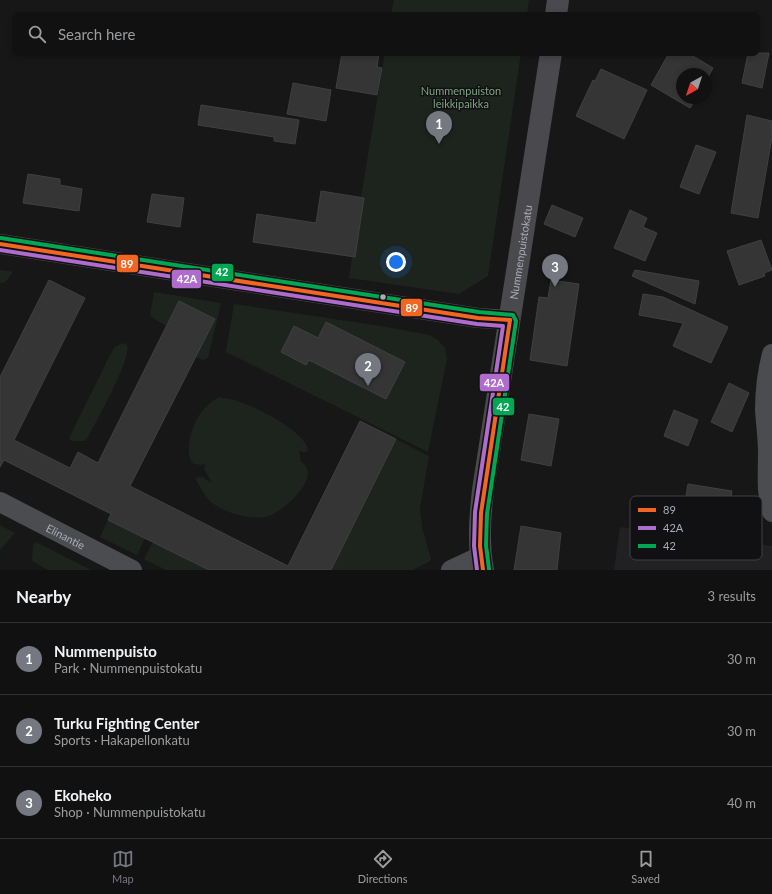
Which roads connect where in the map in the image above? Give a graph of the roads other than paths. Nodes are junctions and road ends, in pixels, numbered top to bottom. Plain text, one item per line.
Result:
1 (558, 0) edge
2 (556, 12) edge
3 (551, 56) edge
4 (0, 244) edge
5 (510, 320) junction
6 (772, 354) edge
7 (0, 502) edge
8 (772, 512) edge
9 (482, 563) edge
10 (132, 570) edge
11 (451, 570) edge

1 - 2 street
3 - 5 street, Nummenpuistokatu
4 - 5 street
5 - 9 street, Nummenpuistokatu
6 - 8 street
7 - 10 street, Elinantie
9 - 11 street

